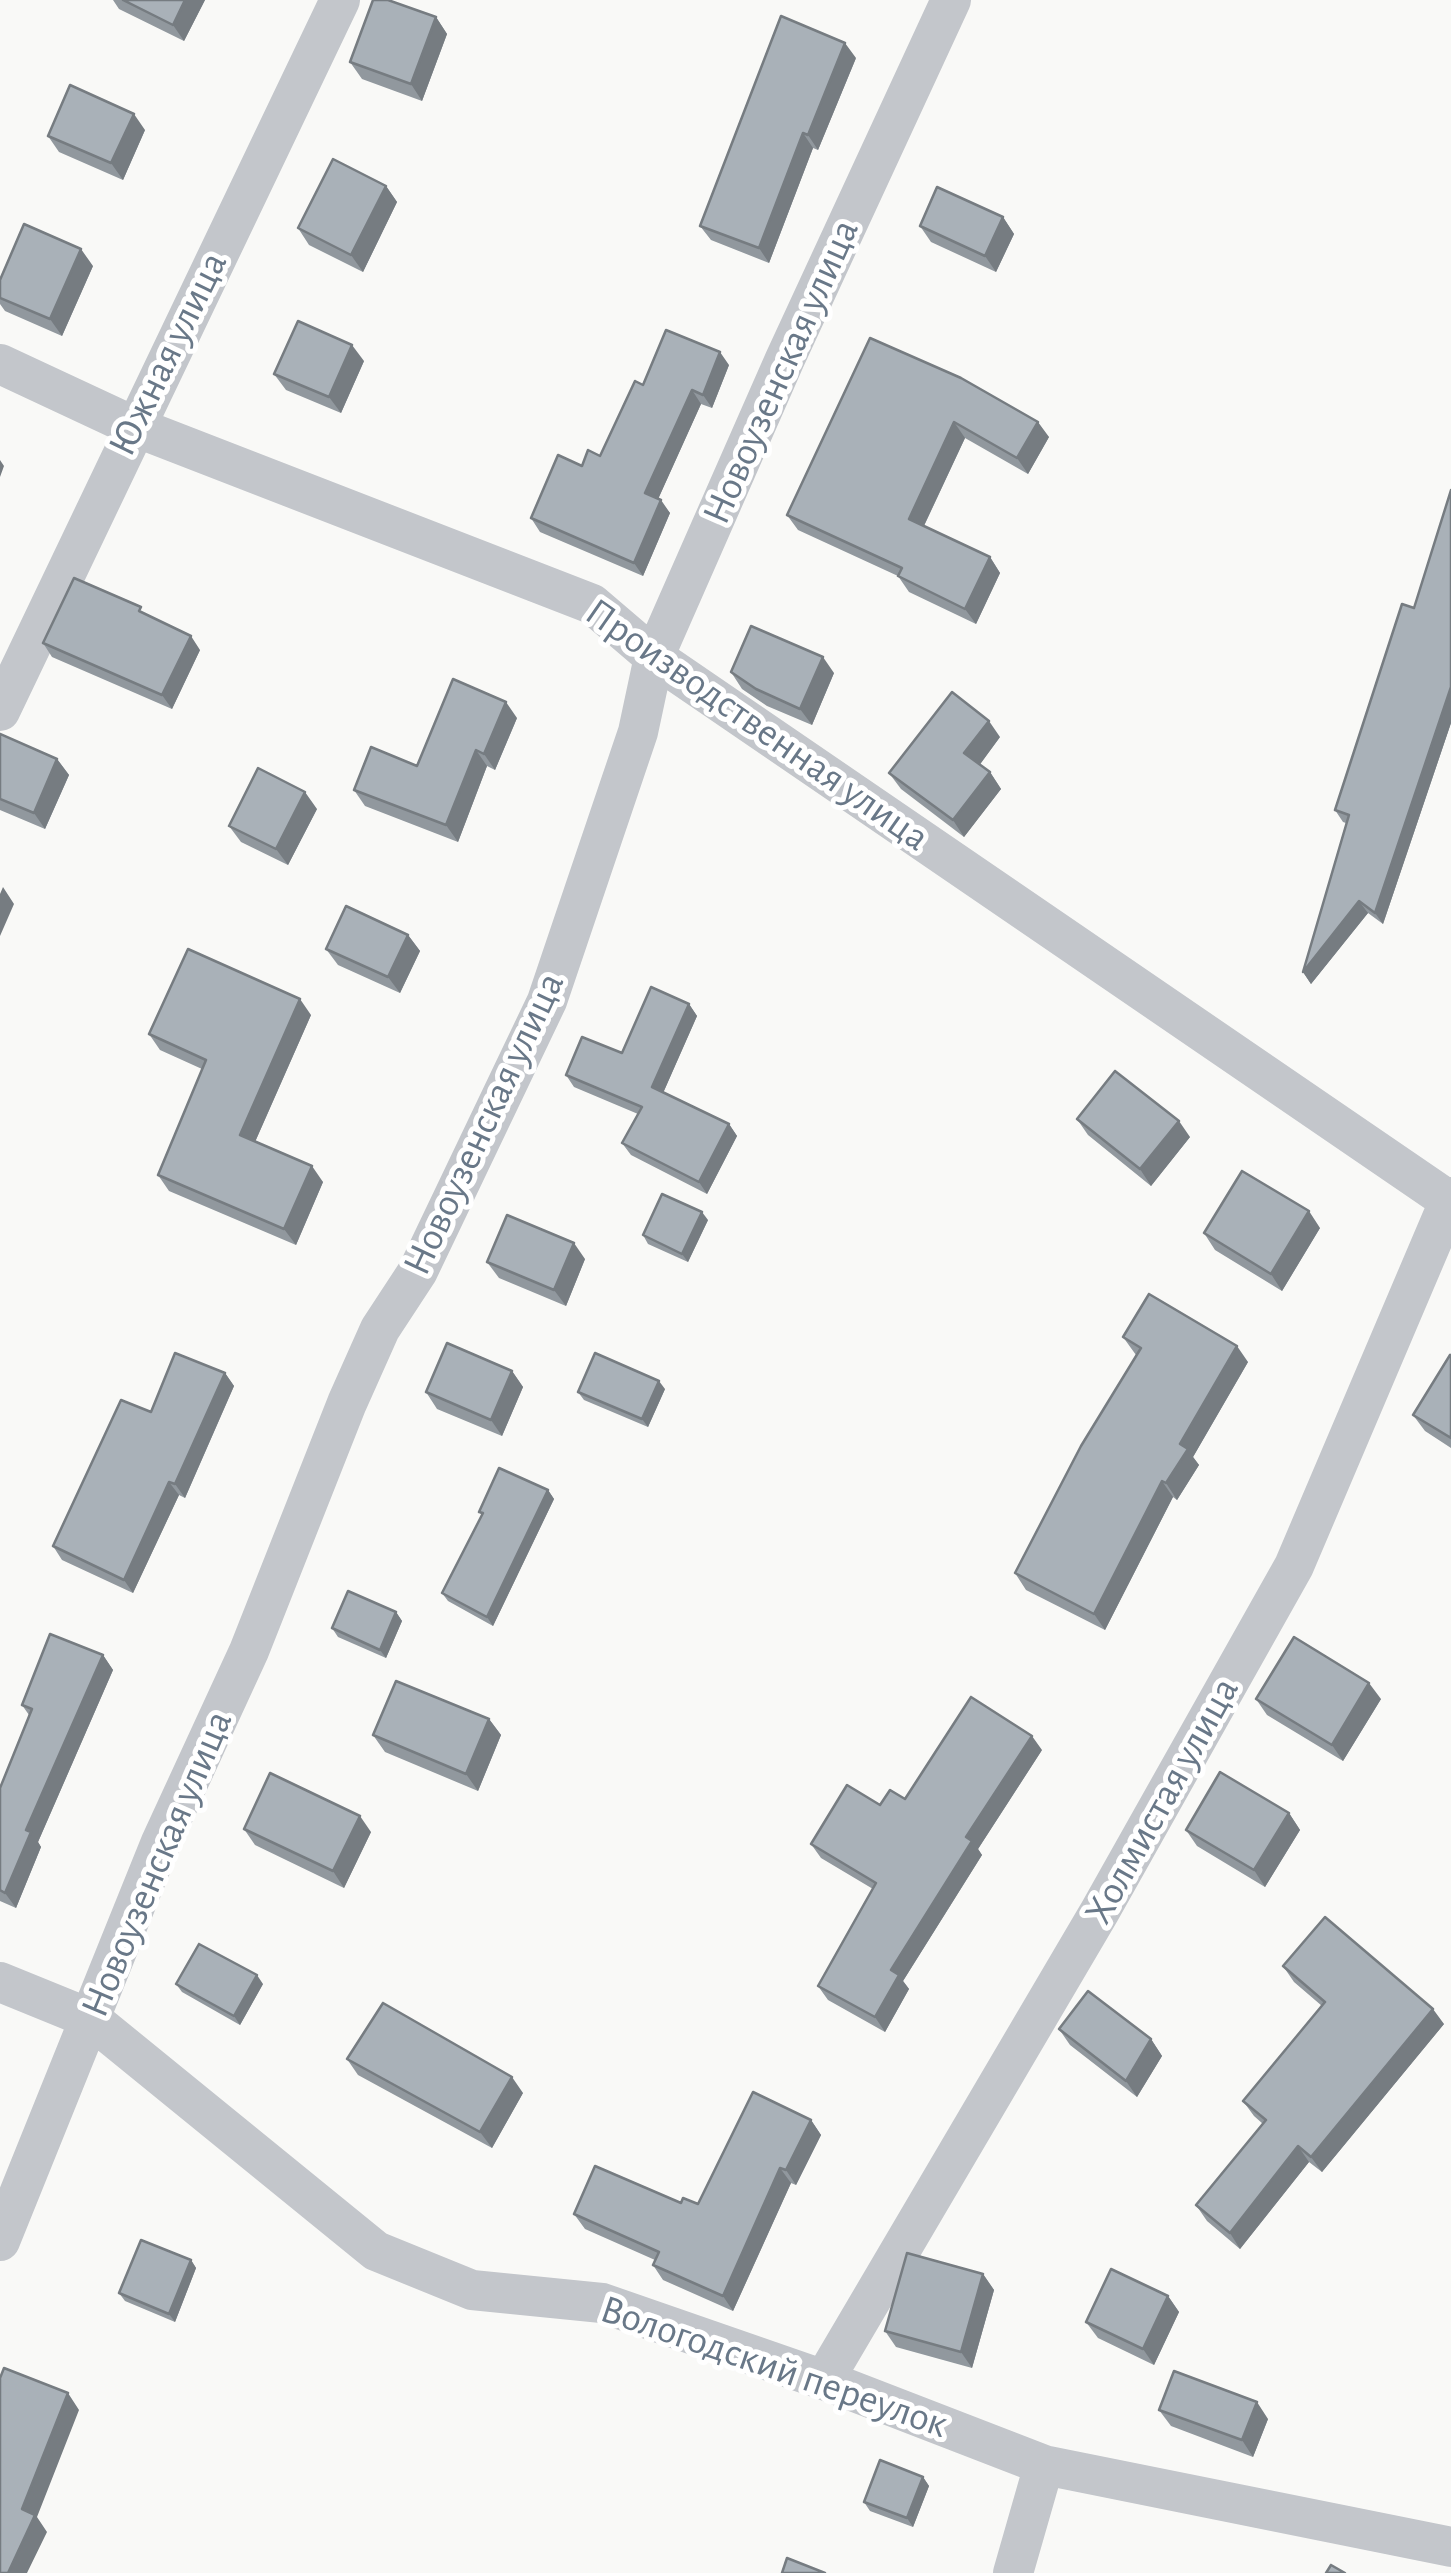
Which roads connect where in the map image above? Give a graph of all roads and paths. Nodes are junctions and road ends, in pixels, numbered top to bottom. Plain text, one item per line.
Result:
1 (340, 0) edge
2 (951, 0) edge
3 (0, 364) edge
4 (133, 426) junction
5 (654, 658) junction
6 (0, 710) edge
7 (1451, 1200) edge
8 (0, 1982) edge
9 (91, 2020) junction
10 (0, 2242) edge
11 (824, 2380) junction
12 (1044, 2464) junction
13 (1451, 2547) edge
14 (1013, 2573) edge

1 - 4 street, Южная улица
2 - 5 street, Новоузенская улица
3 - 4 street, Производственная улица
4 - 5 street, Производственная улица
4 - 6 street, Южная улица
5 - 7 street, Производственная улица
5 - 9 street, Новоузенская улица
7 - 11 street, Холмистая улица
8 - 9 street, Вологодский переулок
9 - 10 street, Новоузенская улица
9 - 11 street, Вологодский переулок
11 - 12 street, Вологодский переулок
12 - 13 street, Вологодский переулок
12 - 14 street

